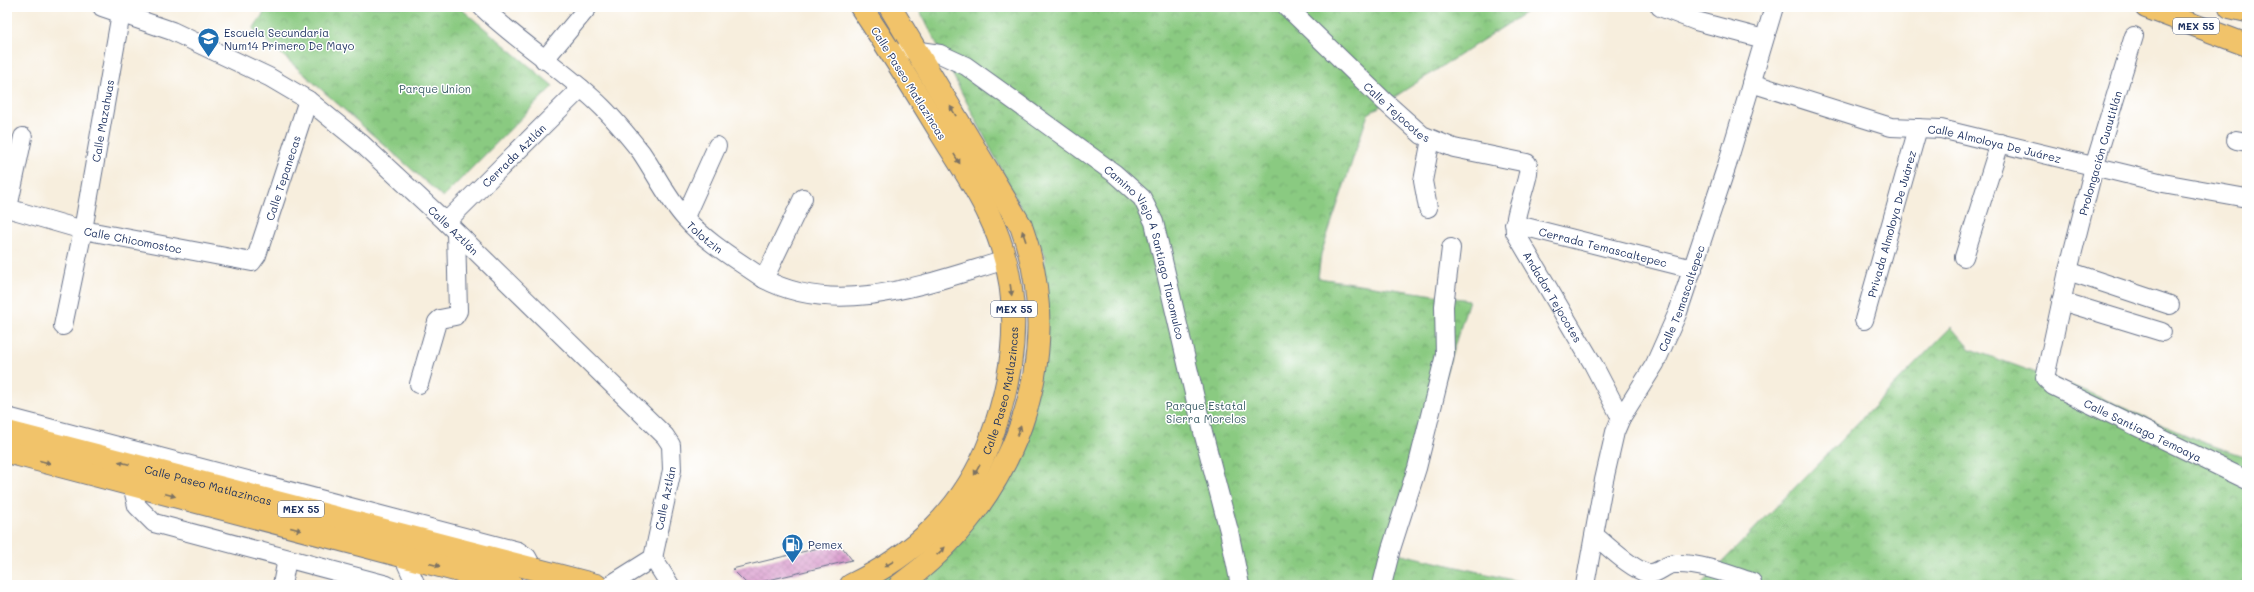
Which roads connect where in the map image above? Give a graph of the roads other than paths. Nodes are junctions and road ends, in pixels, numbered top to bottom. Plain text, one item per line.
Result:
1 (102, 7) edge
2 (482, 7) edge
3 (588, 7) edge
4 (861, 7) edge
5 (890, 7) edge
6 (1287, 7) edge
7 (1660, 7) edge
8 (1774, 7) edge
9 (2146, 7) edge
10 (2230, 7) edge
11 (2247, 11) edge
12 (121, 12) junction
13 (2134, 36) dead end
14 (1764, 39) junction
15 (2247, 45) edge
16 (889, 49) junction
17 (916, 49) junction
18 (544, 60) junction
19 (1752, 83) junction
20 (581, 88) junction
21 (308, 100) junction
22 (1918, 128) junction
23 (23, 137) dead end
24 (1431, 139) junction
25 (2000, 143) junction
26 (717, 146) dead end
27 (2094, 167) junction
28 (2241, 197) dead end
29 (803, 198) dead end
30 (8, 208) edge
31 (1428, 208) dead end
32 (685, 217) junction
33 (1514, 224) junction
34 (451, 227) junction
35 (83, 230) junction
36 (1451, 248) dead end
37 (257, 255) joint
38 (1964, 257) dead end
39 (1006, 260) junction
40 (1693, 269) junction
41 (2068, 271) junction
42 (764, 279) junction
43 (2061, 301) junction
44 (2170, 305) dead end
45 (1864, 320) dead end
46 (63, 326) dead end
47 (2162, 332) dead end
48 (2045, 375) joint
49 (419, 384) dead end
50 (7, 417) edge
51 (1621, 418) junction
52 (7, 432) edge
53 (7, 452) edge
54 (2247, 480) edge
55 (132, 485) junction
56 (1595, 536) junction
57 (403, 556) junction
58 (652, 558) junction
59 (287, 559) junction
60 (534, 570) junction
61 (1752, 582) dead end
62 (282, 585) edge
63 (387, 585) edge
64 (416, 585) edge
65 (512, 585) edge
66 (596, 585) edge
67 (610, 585) edge
68 (670, 585) edge
69 (851, 585) edge
70 (900, 585) edge
71 (1240, 585) edge
72 (1382, 585) edge
73 (1585, 585) edge

1 - 12 street, Calle Aztlán
2 - 18 street, Tolotzin
3 - 18 street
4 - 16 highway, Calle Paseo Matlazincas / MEX 55
5 - 17 highway, Calle Paseo Matlazincas / MEX 55
6 - 24 street, Calle Tejocotes
7 - 14 street
8 - 14 street, Calle Temascaltepec
9 - 15 highway, MEX 55
10 - 11 highway, MEX 55
12 - 21 street, Calle Aztlán
12 - 35 street, Calle Mazahuas
13 - 27 street, Prolongación Cuautitlán
14 - 19 street, Calle Temascaltepec
16 - 17 street, Camino Viejo A Santiago Tlaxomulco
16 -> 39 highway, Calle Paseo Matlazincas / MEX 55
70 -> 17 highway, Calle Paseo Matlazincas / MEX 55
17 - 71 street, Camino Viejo A Santiago Tlaxomulco
18 - 20 street, Tolotzin
19 - 22 street, Calle Almoloya De Juárez
19 - 40 street, Calle Temascaltepec
20 - 32 street, Tolotzin
20 - 34 street, Cerrada Aztlán
21 - 34 street, Calle Aztlán
21 - 37 street, Calle Tepanecas
22 - 25 street, Calle Almoloya De Juárez
22 - 45 street, Privada Almoloya De Juárez
23 - 30 street
24 - 31 street
24 - 33 street, Calle Tejocotes
25 - 27 street, Calle Almoloya De Juárez
25 - 38 street
26 - 32 street
27 - 28 street, Calle Almoloya De Juárez
27 - 41 street, Prolongación Cuautitlán
29 - 42 street
30 - 35 street, Calle Chicomostoc
32 - 42 street, Tolotzin
33 - 40 street, Cerrada Temascaltepec
33 - 51 street, Andador Tejocotes
34 - 49 street
34 - 58 street, Calle Aztlán
35 - 37 street, Calle Chicomostoc
35 - 46 street, Calle Mazahuas
36 - 72 street
39 - 42 street, Tolotzin
39 -> 69 highway, Calle Paseo Matlazincas / MEX 55
40 - 51 street, Calle Temascaltepec
41 - 43 street, Prolongación Cuautitlán
41 - 44 street
43 - 47 street
43 - 48 street, Prolongación Cuautitlán
48 - 54 street, Calle Santiago Temoaya
50 - 60 street
51 - 56 street, Calle Temascaltepec
60 -> 52 highway, Calle Paseo Matlazincas / MEX 55
53 -> 55 highway, Calle Paseo Matlazincas / MEX 55
55 -> 57 highway, Calle Paseo Matlazincas / MEX 55
55 - 59 street
56 - 61 street
56 - 73 street, Calle Temascaltepec
57 - 64 street
57 -> 65 highway, Calle Paseo Matlazincas / MEX 55
58 - 67 street
58 - 68 street
59 - 62 street
59 - 63 street
60 - 66 highway, Calle Paseo Matlazincas / MEX 55

